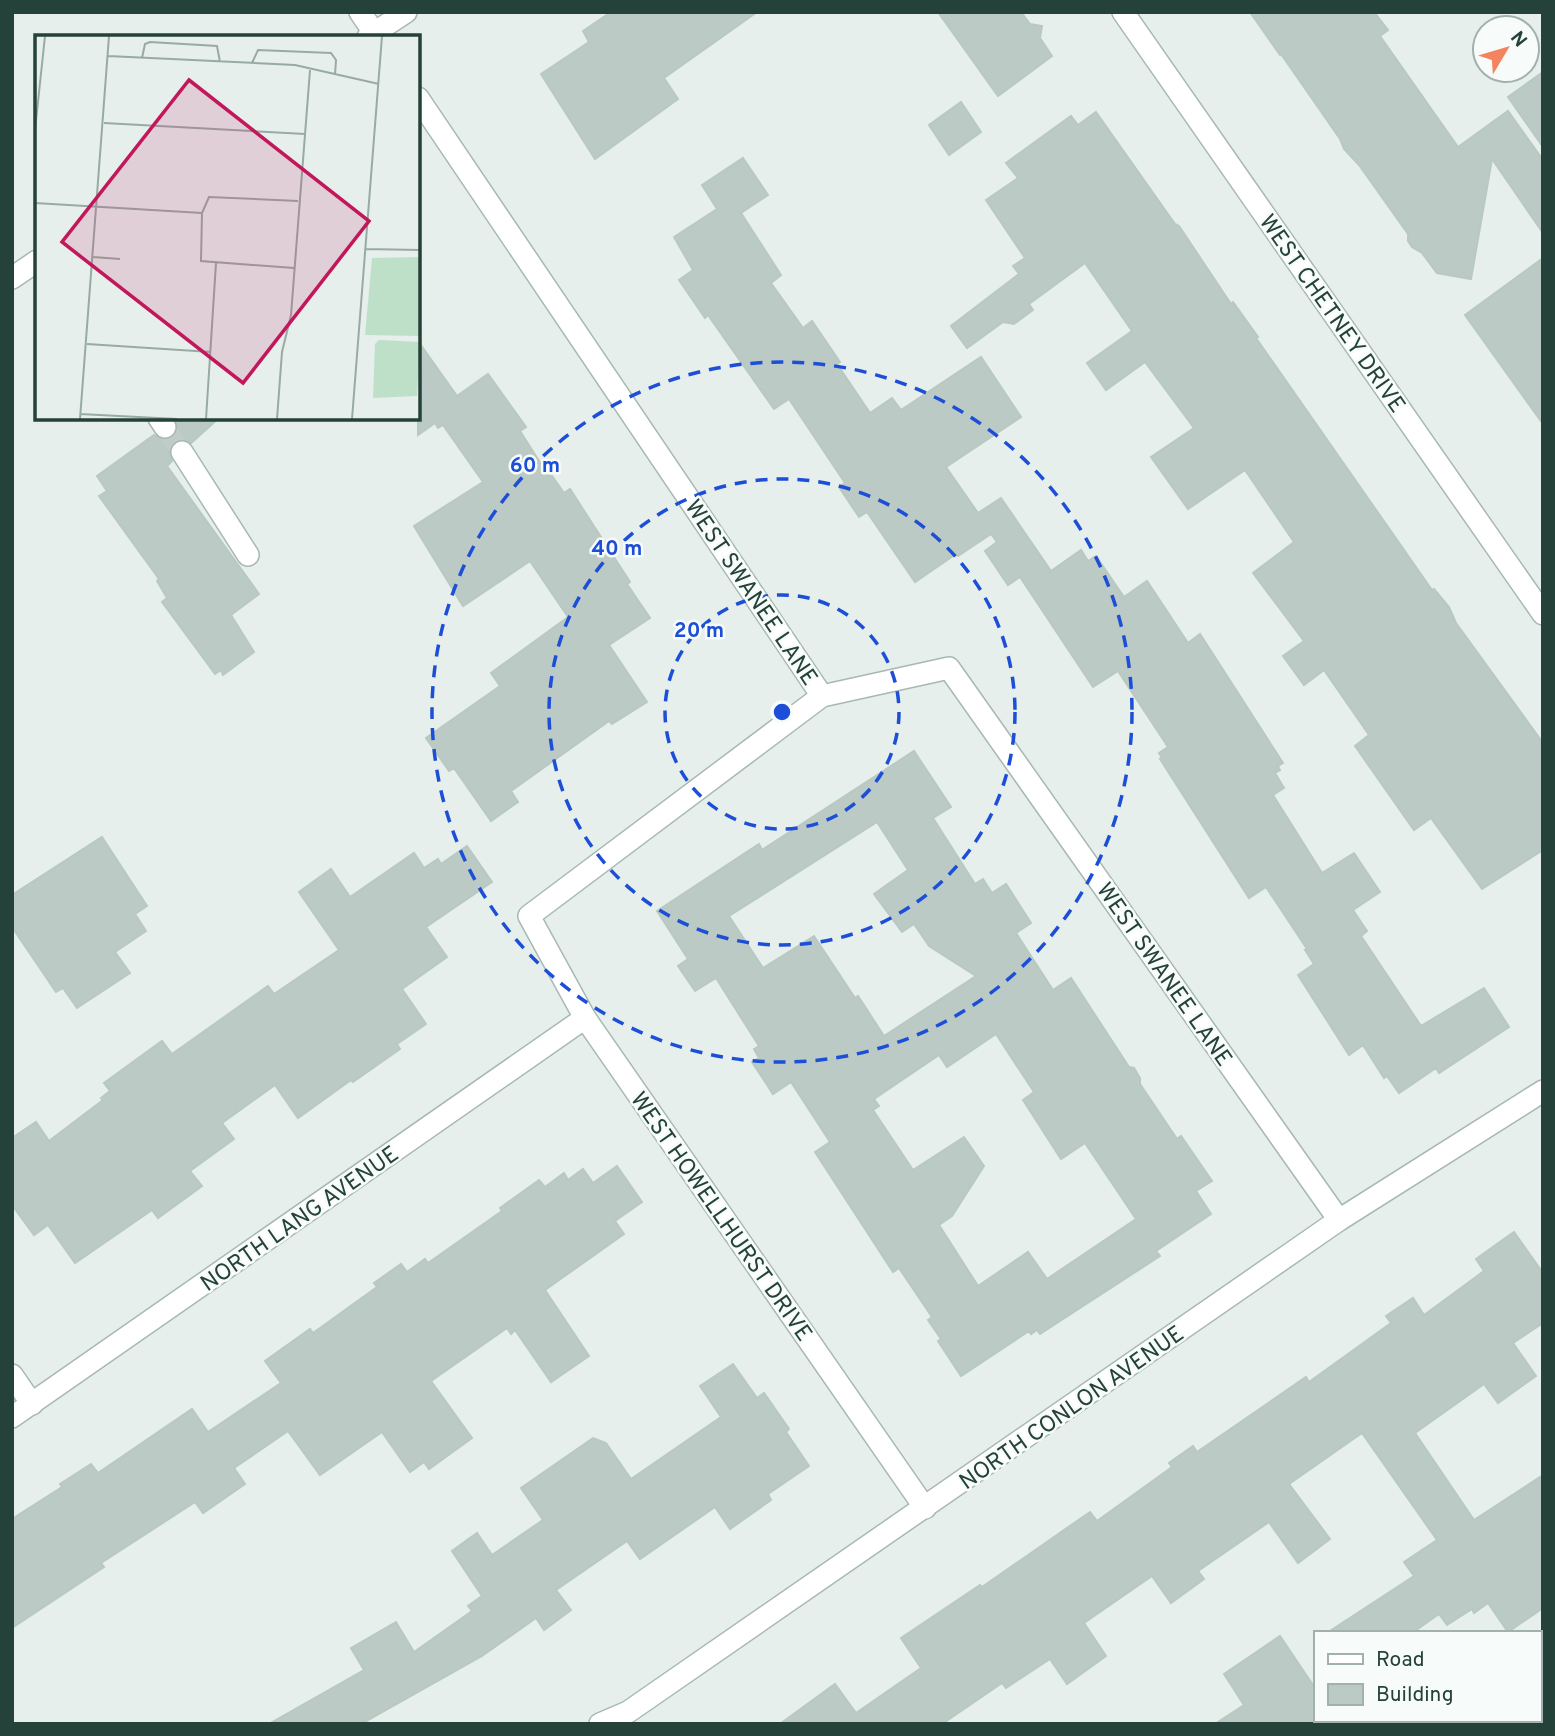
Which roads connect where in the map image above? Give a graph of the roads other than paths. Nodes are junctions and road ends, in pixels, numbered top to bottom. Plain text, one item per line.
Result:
1 (360, 12) edge
2 (406, 12) edge
3 (1123, 12) edge
4 (373, 35) edge
5 (420, 101) edge
6 (35, 262) edge
7 (12, 278) edge
8 (182, 452) tunnel mouth
9 (248, 555) dead end
10 (1543, 614) edge
11 (822, 696) junction
12 (585, 1018) junction
13 (1543, 1091) edge
14 (1339, 1220) junction
15 (12, 1375) edge
16 (32, 1404) junction
17 (12, 1417) edge
18 (925, 1508) junction
19 (600, 1724) edge

1 - 4 street
2 - 4 street
3 - 10 street, WEST CHETNEY DRIVE
5 - 11 street, WEST SWANEE LANE
6 - 7 street
8 - 9 street
11 - 12 street, WEST HOWELLHURST DRIVE
11 - 14 street, WEST SWANEE LANE
12 - 16 street, NORTH LANG AVENUE
12 - 18 street, WEST HOWELLHURST DRIVE
13 - 14 street, NORTH CONLON AVENUE
14 - 18 street, NORTH CONLON AVENUE
15 - 16 street
16 - 17 street, NORTH LANG AVENUE
18 - 19 street, NORTH CONLON AVENUE

